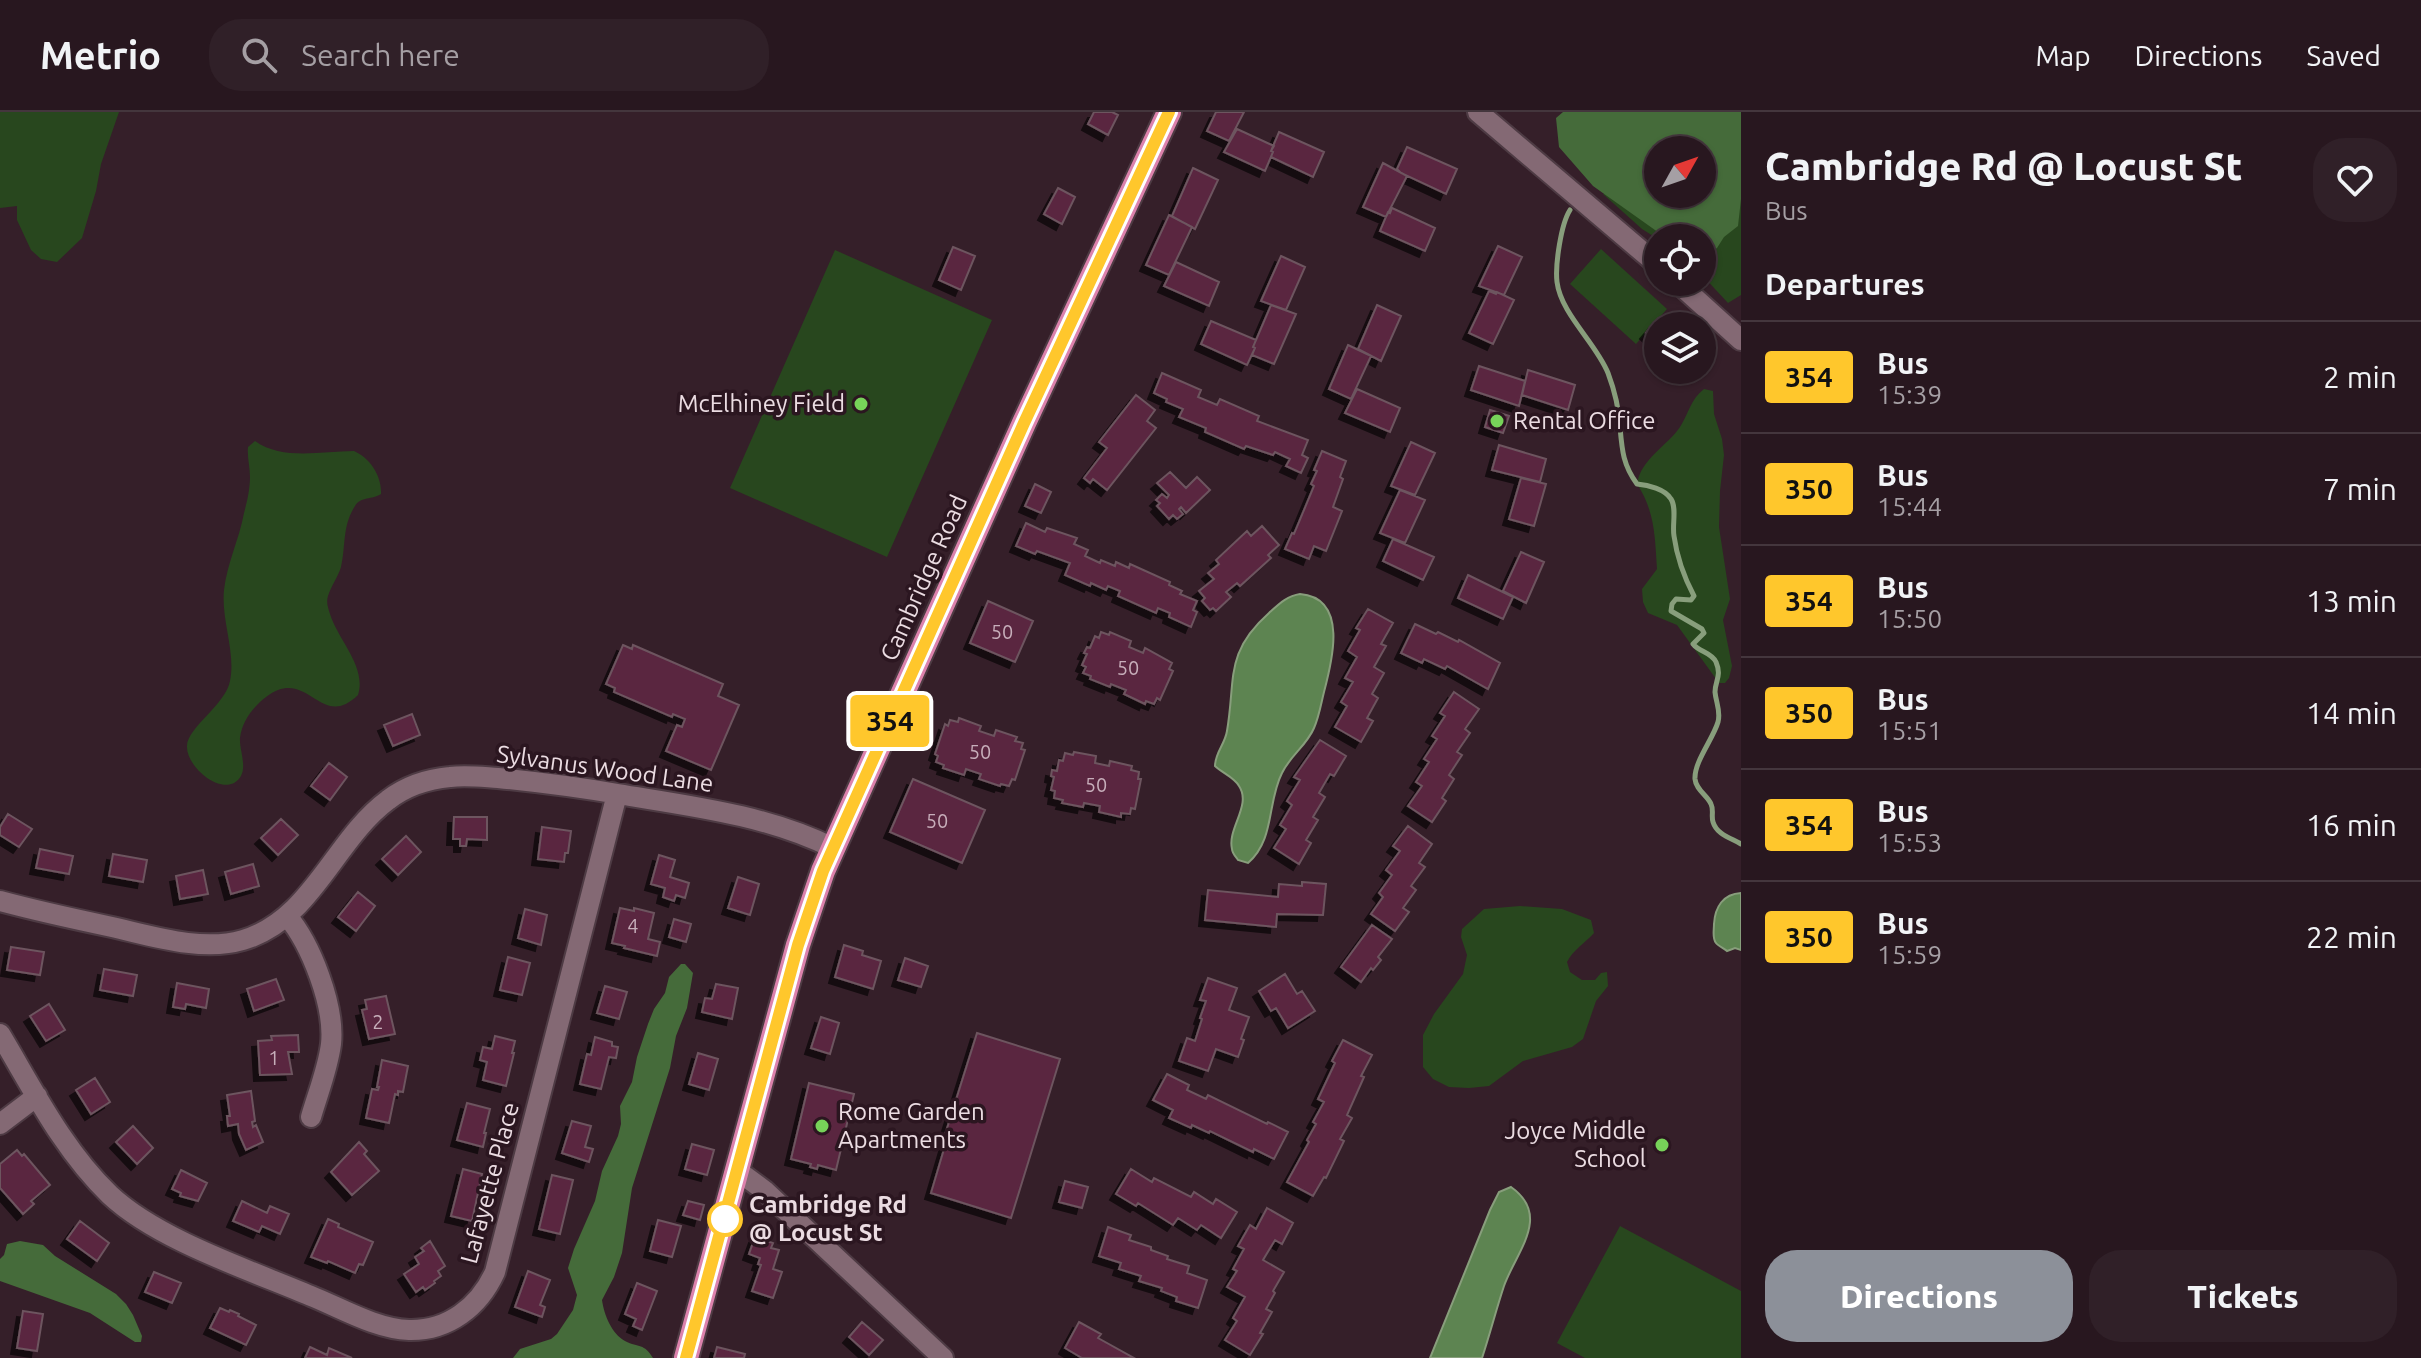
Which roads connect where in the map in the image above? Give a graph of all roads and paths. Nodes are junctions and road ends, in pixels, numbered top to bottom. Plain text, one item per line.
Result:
1 (1169, 112) edge
2 (1478, 112) edge
3 (1644, 253) edge
4 (1692, 296) edge
5 (1741, 340) edge
6 (617, 794) junction
7 (833, 848) junction
8 (0, 901) edge
9 (287, 916) junction
10 (0, 1034) edge
11 (37, 1096) junction
12 (311, 1117) dead end
13 (0, 1124) edge
14 (738, 1171) junction
15 (686, 1358) edge
16 (943, 1358) edge

1 - 7 highway, Cambridge Road
2 - 3 street
4 - 5 street
6 - 7 street, Sylvanus Wood Lane
6 - 9 street, Sylvanus Wood Lane
6 - 11 street, Lafayette Place
7 - 14 highway, Cambridge Road
8 - 9 street, Sylvanus Wood Lane
9 - 12 street
10 - 11 street, Lafayette Place
11 - 13 street
14 - 15 highway, Cambridge Road
14 - 16 street

